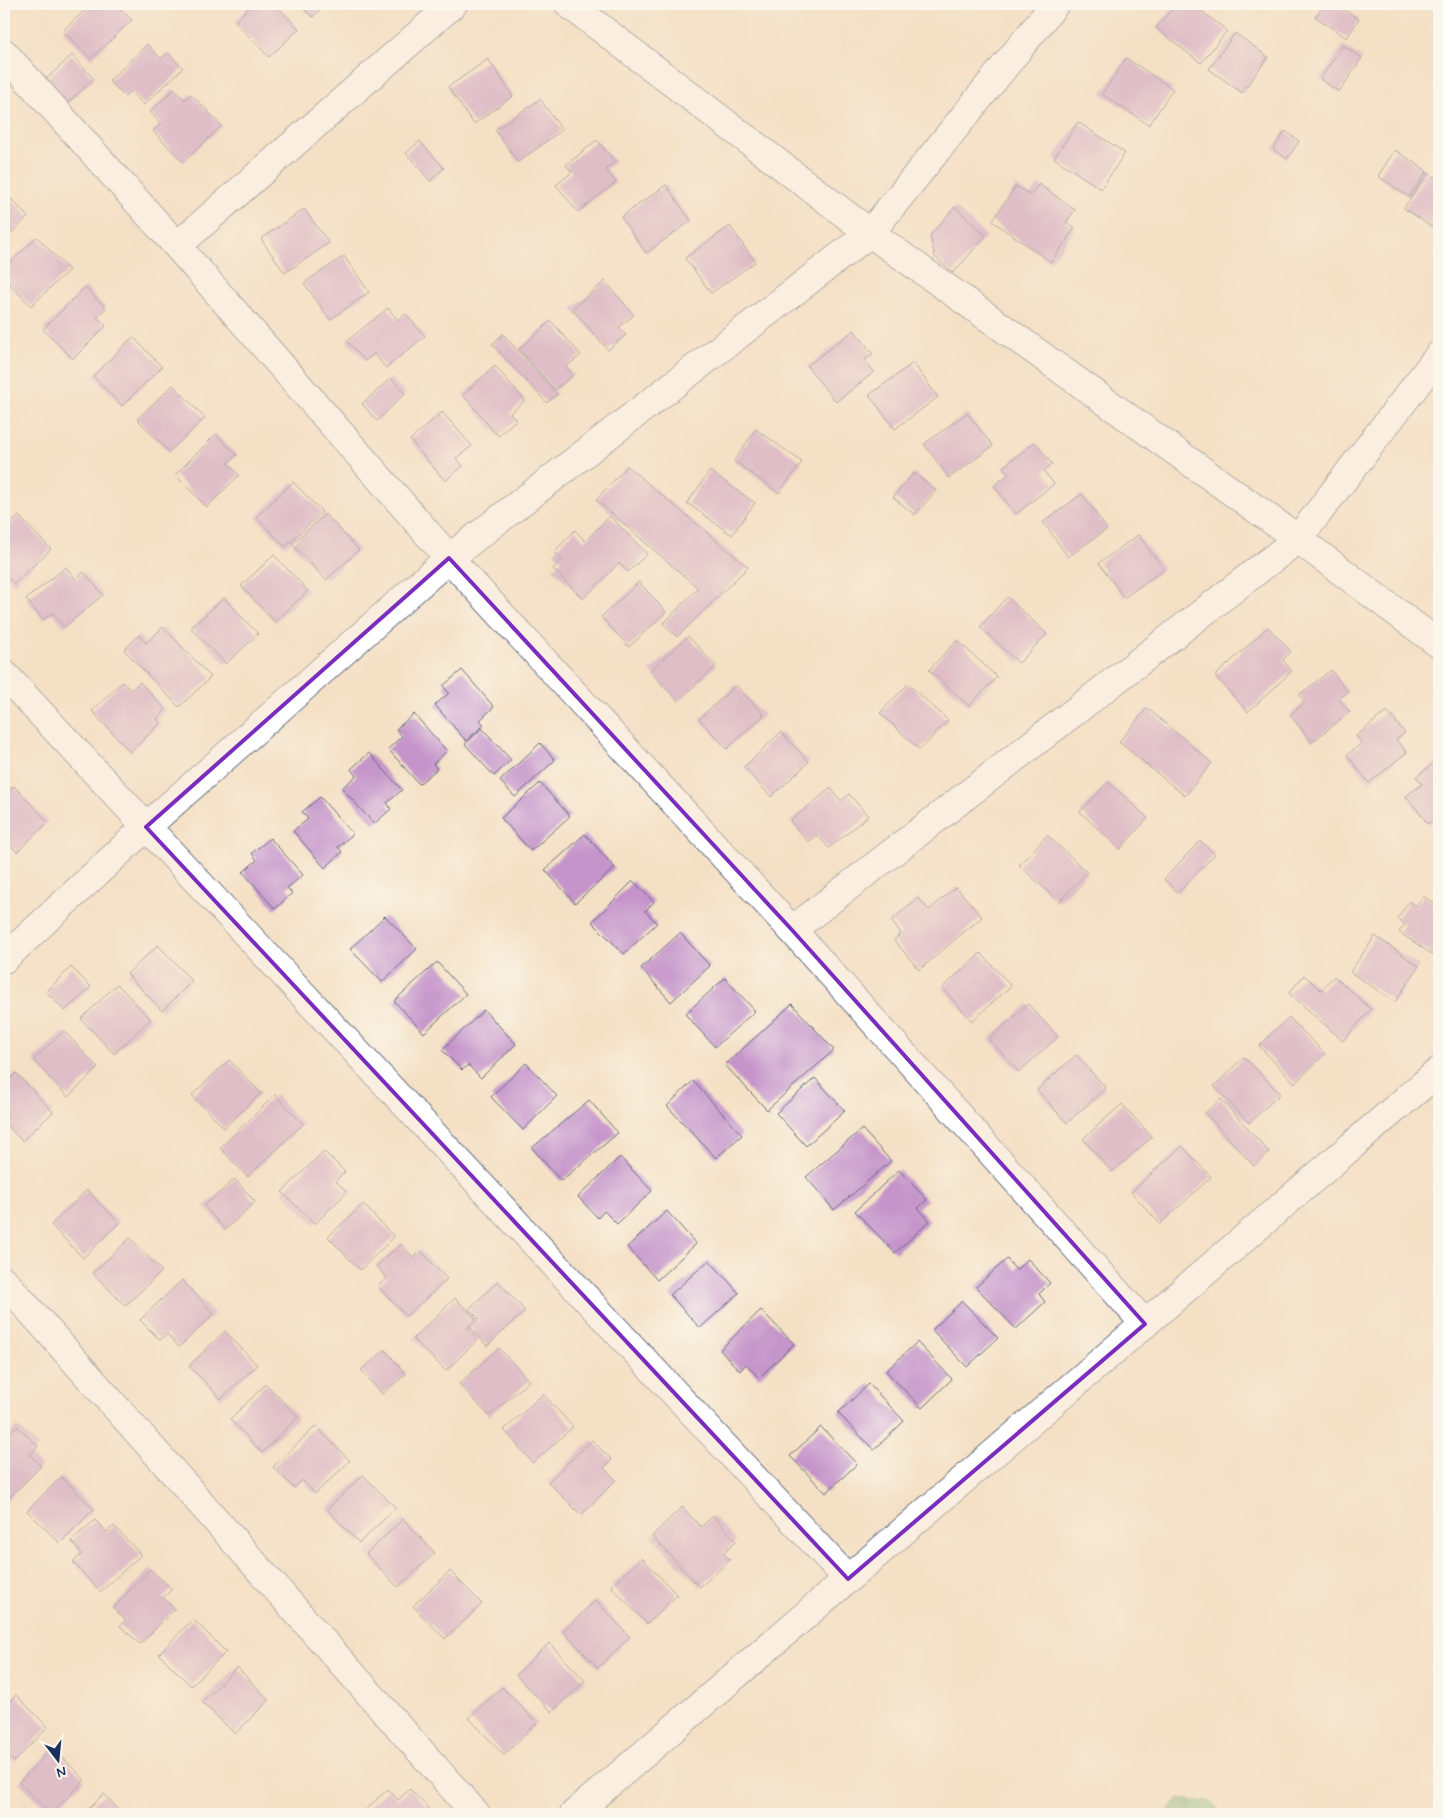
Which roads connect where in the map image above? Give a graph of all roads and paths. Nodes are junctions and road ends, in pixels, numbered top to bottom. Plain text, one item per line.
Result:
1 (453, 4) edge
2 (569, 4) edge
3 (1054, 4) edge
4 (4, 53) edge
5 (870, 233) junction
6 (177, 246) junction
7 (1439, 355) edge
8 (1298, 539) junction
9 (449, 558) junction
10 (1439, 644) edge
11 (4, 674) edge
12 (146, 827) junction
13 (792, 930) junction
14 (4, 959) edge
15 (1439, 1071) edge
16 (4, 1281) edge
17 (1145, 1324) junction
18 (848, 1579) junction
19 (476, 1814) edge
20 (574, 1814) edge

1 - 6 street
2 - 5 street
3 - 5 street
4 - 6 street
5 - 8 street
5 - 9 street
6 - 9 street
7 - 8 street
8 - 10 street
8 - 13 street
9 - 12 street
9 - 13 street
11 - 12 street
12 - 14 street
12 - 18 street
13 - 17 street
15 - 17 street
16 - 19 street
17 - 18 street
18 - 20 street

